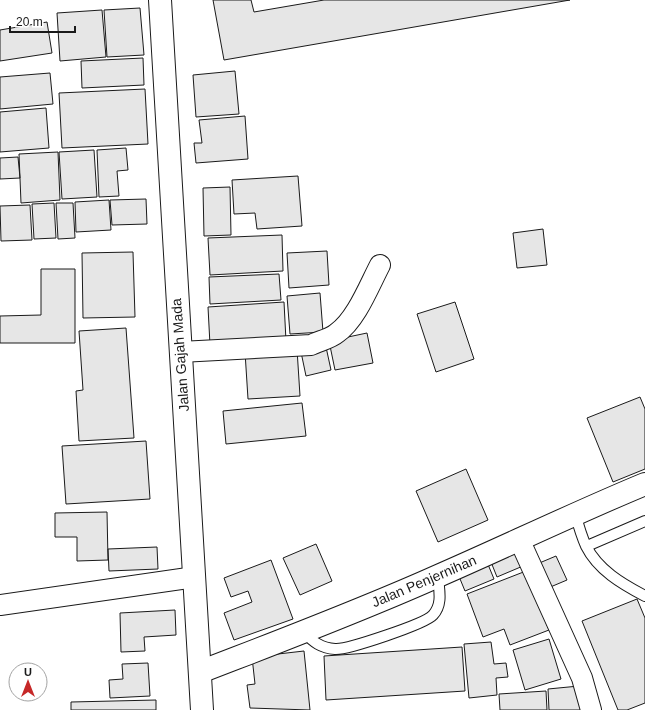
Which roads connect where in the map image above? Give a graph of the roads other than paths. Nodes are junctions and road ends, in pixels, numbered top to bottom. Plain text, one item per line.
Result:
1 (160, 0) edge
2 (380, 265) dead end
3 (180, 352) junction
4 (645, 484) edge
5 (575, 513) junction
6 (645, 521) edge
7 (519, 539) junction
8 (587, 546) junction
9 (438, 577) junction
10 (195, 578) junction
11 (645, 596) edge
12 (0, 605) edge
13 (304, 632) junction
14 (200, 672) junction
15 (202, 710) edge
16 (591, 710) edge

1 - 3 main road, Jalan Gajah Mada
2 - 3 street
3 - 10 main road, Jalan Gajah Mada
4 - 5 main road, Jalan Penjernihan
5 - 7 main road, Jalan Penjernihan
5 - 8 lane
6 - 8 lane
7 - 9 main road, Jalan Penjernihan
7 - 16 street
8 - 11 lane
9 - 13 main road, Jalan Penjernihan
9 - 13 lane
10 - 12 street
10 - 14 main road, Jalan Gajah Mada
13 - 14 main road, Jalan Penjernihan
14 - 15 main road, Jalan Gajah Mada

